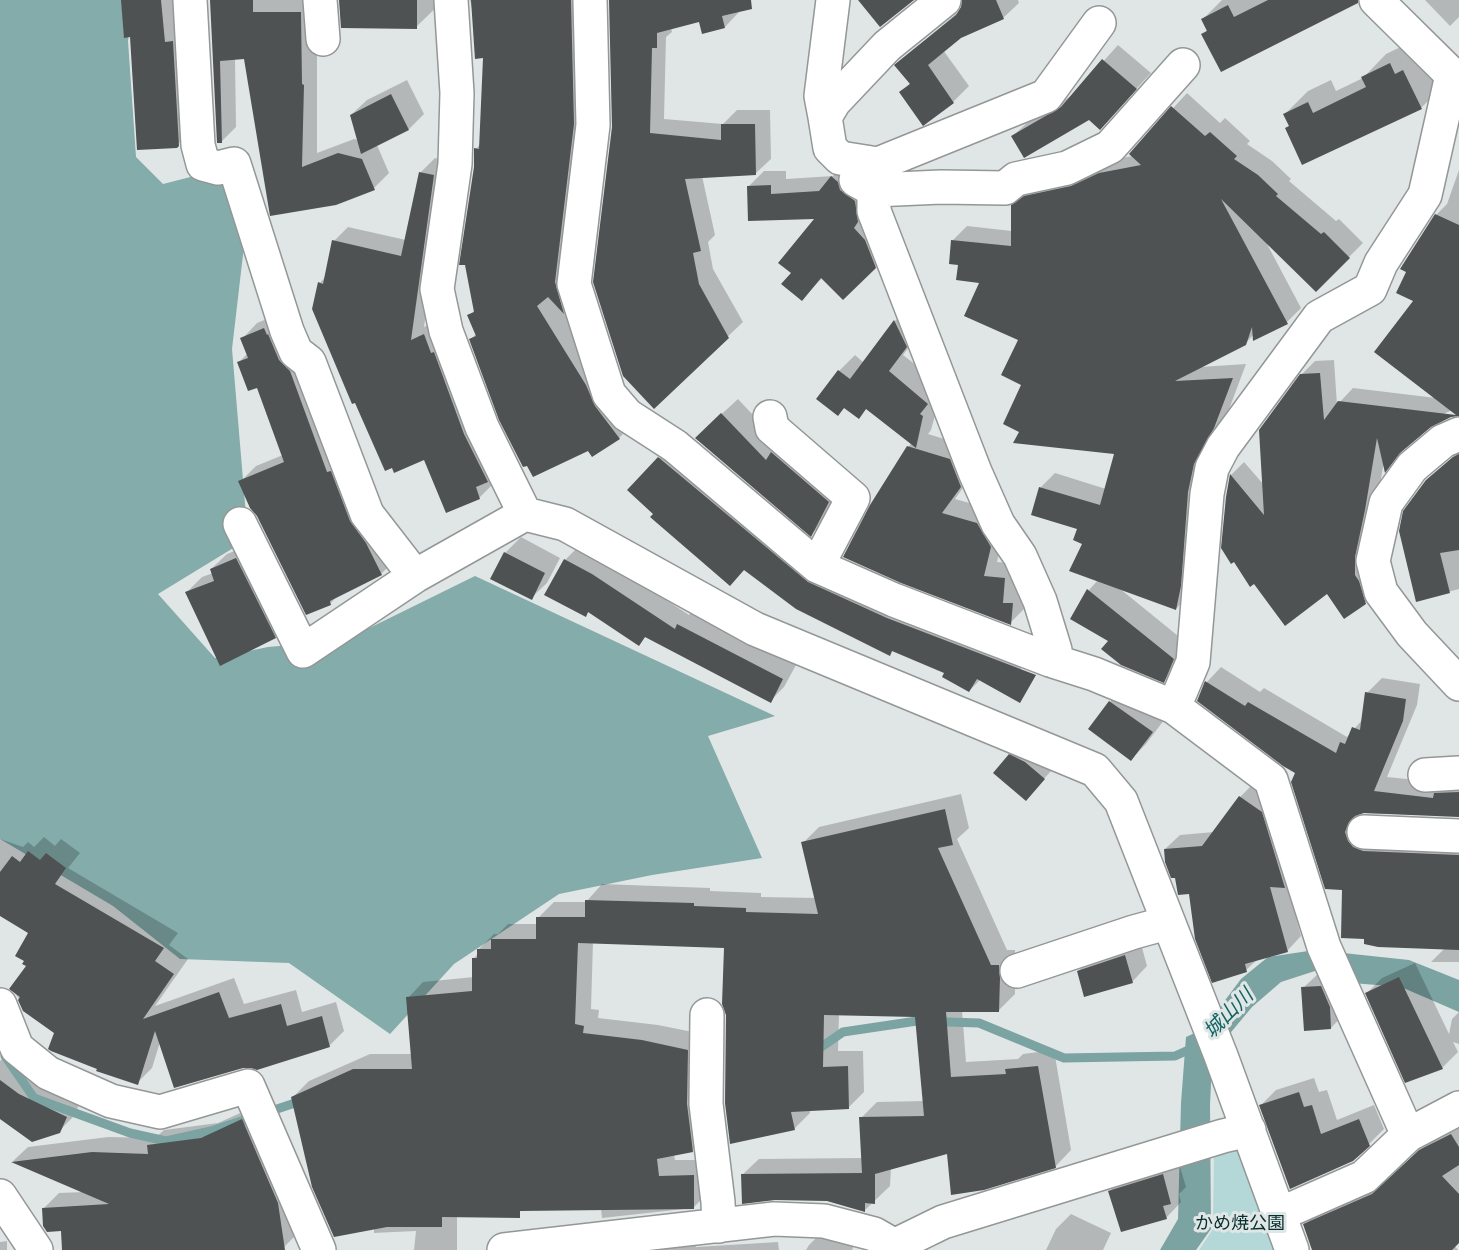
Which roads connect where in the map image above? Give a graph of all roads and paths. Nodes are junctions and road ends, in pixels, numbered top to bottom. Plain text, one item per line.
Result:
1 (190, 0) edge
2 (320, 0) edge
3 (451, 0) edge
4 (590, 0) edge
5 (833, 0) edge
6 (944, 0) edge
7 (1376, 0) edge
8 (1099, 23) dead end
9 (322, 39) dead end
10 (1183, 65) dead end
11 (1456, 72) edge
12 (825, 117) junction
13 (840, 158) junction
14 (874, 190) junction
15 (770, 417) dead end
16 (1459, 434) edge
17 (525, 514) junction
18 (240, 524) dead end
19 (817, 566) junction
20 (415, 576) junction
21 (1050, 660) junction
22 (1459, 684) edge
23 (1174, 707) junction
24 (1459, 773) edge
25 (1425, 775) dead end
26 (1364, 832) dead end
27 (1459, 836) edge
28 (1170, 926) junction
29 (1017, 971) dead end
30 (0, 1005) edge
31 (707, 1015) dead end
32 (1459, 1107) edge
33 (1236, 1133) junction
34 (1408, 1135) junction
35 (0, 1196) edge
36 (1280, 1214) junction
37 (719, 1226) junction
38 (899, 1248) edge
39 (36, 1250) edge
40 (318, 1250) edge
41 (504, 1250) edge
42 (1293, 1250) edge

1 - 20 street
2 - 9 street
3 - 17 street
4 - 19 street
5 - 12 street
6 - 12 street
7 - 11 street
8 - 13 street
10 - 14 street
11 - 23 street
12 - 13 street
13 - 14 street
14 - 21 street
15 - 19 street
16 - 22 street
17 - 20 street
17 - 28 street
18 - 20 street
19 - 21 street
21 - 23 street
23 - 34 street
24 - 25 street
26 - 27 street
28 - 29 street
28 - 33 street
30 - 40 street
31 - 37 street
32 - 34 street
33 - 36 street
33 - 38 street
34 - 36 street
35 - 39 street
36 - 42 street
37 - 38 street
37 - 41 street

